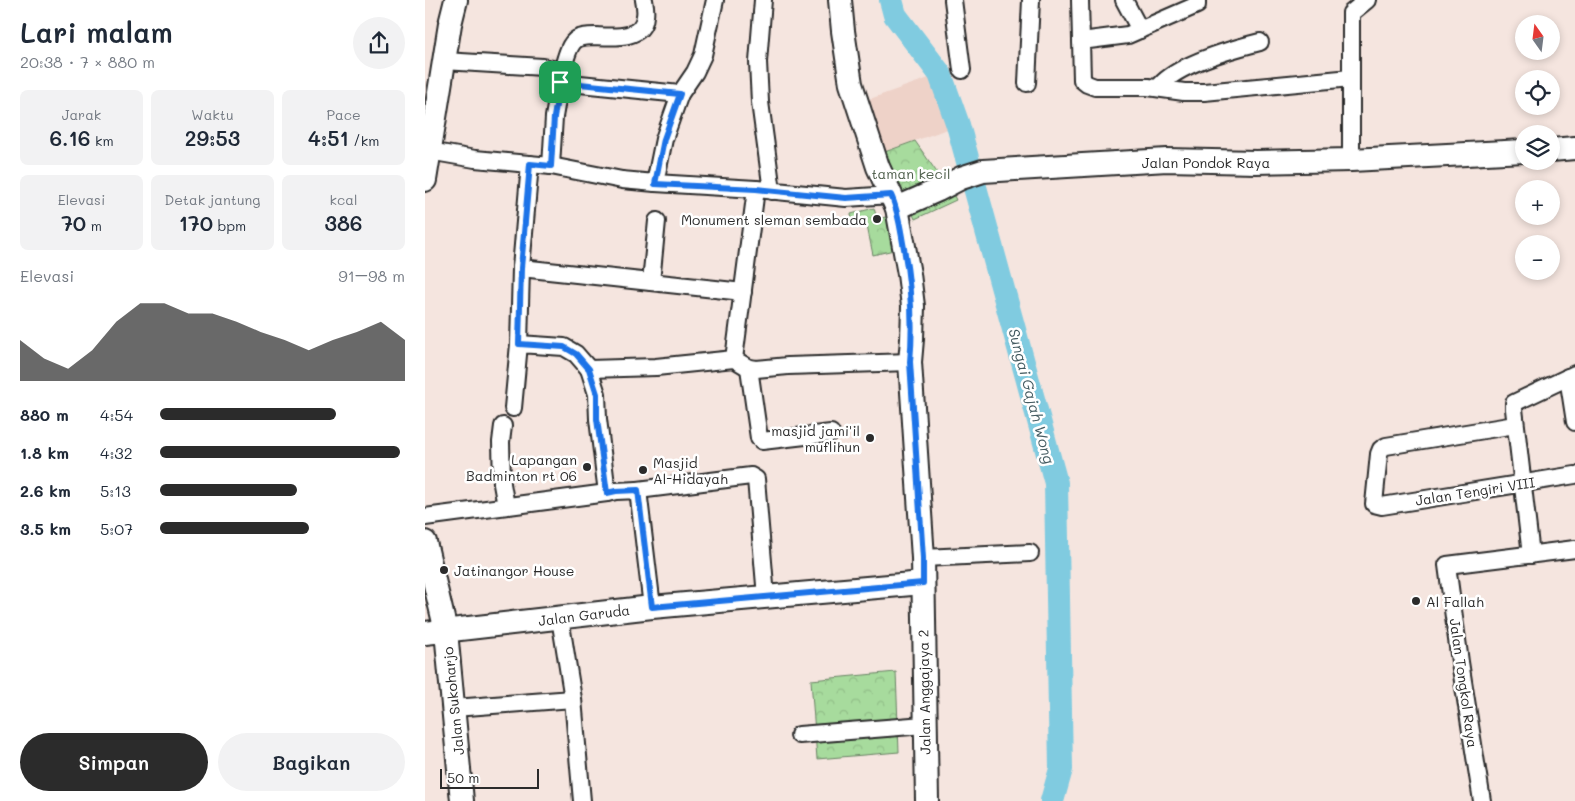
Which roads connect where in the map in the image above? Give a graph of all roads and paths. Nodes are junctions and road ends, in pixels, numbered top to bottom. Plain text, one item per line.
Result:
1 (456, 0) edge
2 (644, 0) edge
3 (715, 0) edge
4 (763, 0) edge
5 (840, 0) edge
6 (953, 0) edge
7 (1031, 0) edge
8 (1080, 0) edge
9 (1124, 0) edge
10 (1197, 0) edge
11 (1367, 0) edge
12 (1350, 7) edge
13 (1140, 30) junction
14 (1081, 41) junction
15 (1260, 42) dead end
16 (444, 61) junction
17 (962, 70) dead end
18 (561, 77) junction
19 (1351, 78) junction
20 (1027, 83) dead end
21 (1158, 88) junction
22 (680, 94) junction
23 (1575, 148) edge
24 (1560, 149) edge
25 (1515, 151) edge
26 (1351, 160) junction
27 (530, 164) junction
28 (426, 166) edge
29 (551, 166) junction
30 (655, 184) junction
31 (764, 190) junction
32 (894, 201) junction
33 (657, 221) dead end
34 (521, 268) junction
35 (651, 282) junction
36 (743, 292) junction
37 (519, 344) junction
38 (734, 360) junction
39 (910, 362) junction
40 (749, 368) junction
41 (589, 369) junction
42 (1572, 376) edge
43 (513, 408) dead end
44 (1575, 422) edge
45 (1515, 424) junction
46 (503, 426) dead end
47 (831, 433) dead end
48 (1575, 475) edge
49 (1523, 483) junction
50 (638, 490) junction
51 (607, 493) junction
52 (506, 506) junction
53 (425, 517) edge
54 (425, 542) edge
55 (1575, 549) edge
56 (1030, 553) dead end
57 (1531, 555) junction
58 (923, 558) junction
59 (923, 583) junction
60 (766, 597) junction
61 (432, 600) edge
62 (652, 607) junction
63 (560, 618) junction
64 (436, 632) edge
65 (573, 699) junction
66 (454, 708) junction
67 (924, 725) junction
68 (799, 735) dead end
69 (462, 801) edge
70 (582, 801) edge
71 (927, 801) edge
72 (1482, 801) edge

1 - 16 street
2 - 18 street
3 - 22 street
4 - 31 street
5 - 32 street, Jalan Anggajaya 2
6 - 17 street
7 - 20 street
8 - 14 street
9 - 13 street
10 - 13 street
11 - 12 street
12 - 19 street
13 - 14 street
14 - 21 street
15 - 21 street
16 - 18 street
16 - 28 street
18 - 22 street
18 - 29 street
19 - 21 street
19 - 26 street
22 - 30 street
23 - 24 street
25 - 26 street, Jalan Pondok Raya
26 - 32 street, Jalan Pondok Raya
27 - 28 street
27 - 29 street
27 - 34 street
29 - 30 street
30 - 31 street
31 - 32 street
31 - 36 street
32 - 39 street, Jalan Anggajaya 2
33 - 35 street
34 - 35 street
34 - 37 street
35 - 36 street
36 - 38 street
37 - 41 street
37 - 43 street
38 - 40 street
38 - 41 street
39 - 40 street
39 - 58 street, Jalan Anggajaya 2
40 - 47 street
41 - 51 street
42 - 44 street
42 - 45 street
45 - 49 street
45 - 49 street, Jalan Tengiri VIII
46 - 52 street
48 - 49 street, Jalan Tengiri VIII
49 - 57 street
50 - 51 street
50 - 60 street
50 - 62 street
51 - 52 street
52 - 53 street
54 - 61 street, Jalan Sukoharjo
55 - 57 street
56 - 58 street
57 - 72 street, Jalan Tongkol Raya
58 - 59 street, Jalan Anggajaya 2
59 - 60 street, Jalan Garuda
59 - 67 street, Jalan Anggajaya 2
60 - 62 street, Jalan Garuda
61 - 64 street, Jalan Sukoharjo
62 - 63 street, Jalan Garuda
63 - 64 street, Jalan Garuda
63 - 65 street
64 - 66 street, Jalan Sukoharjo
65 - 66 street
65 - 70 street
66 - 69 street, Jalan Sukoharjo
67 - 68 street
67 - 71 street, Jalan Anggajaya 2

